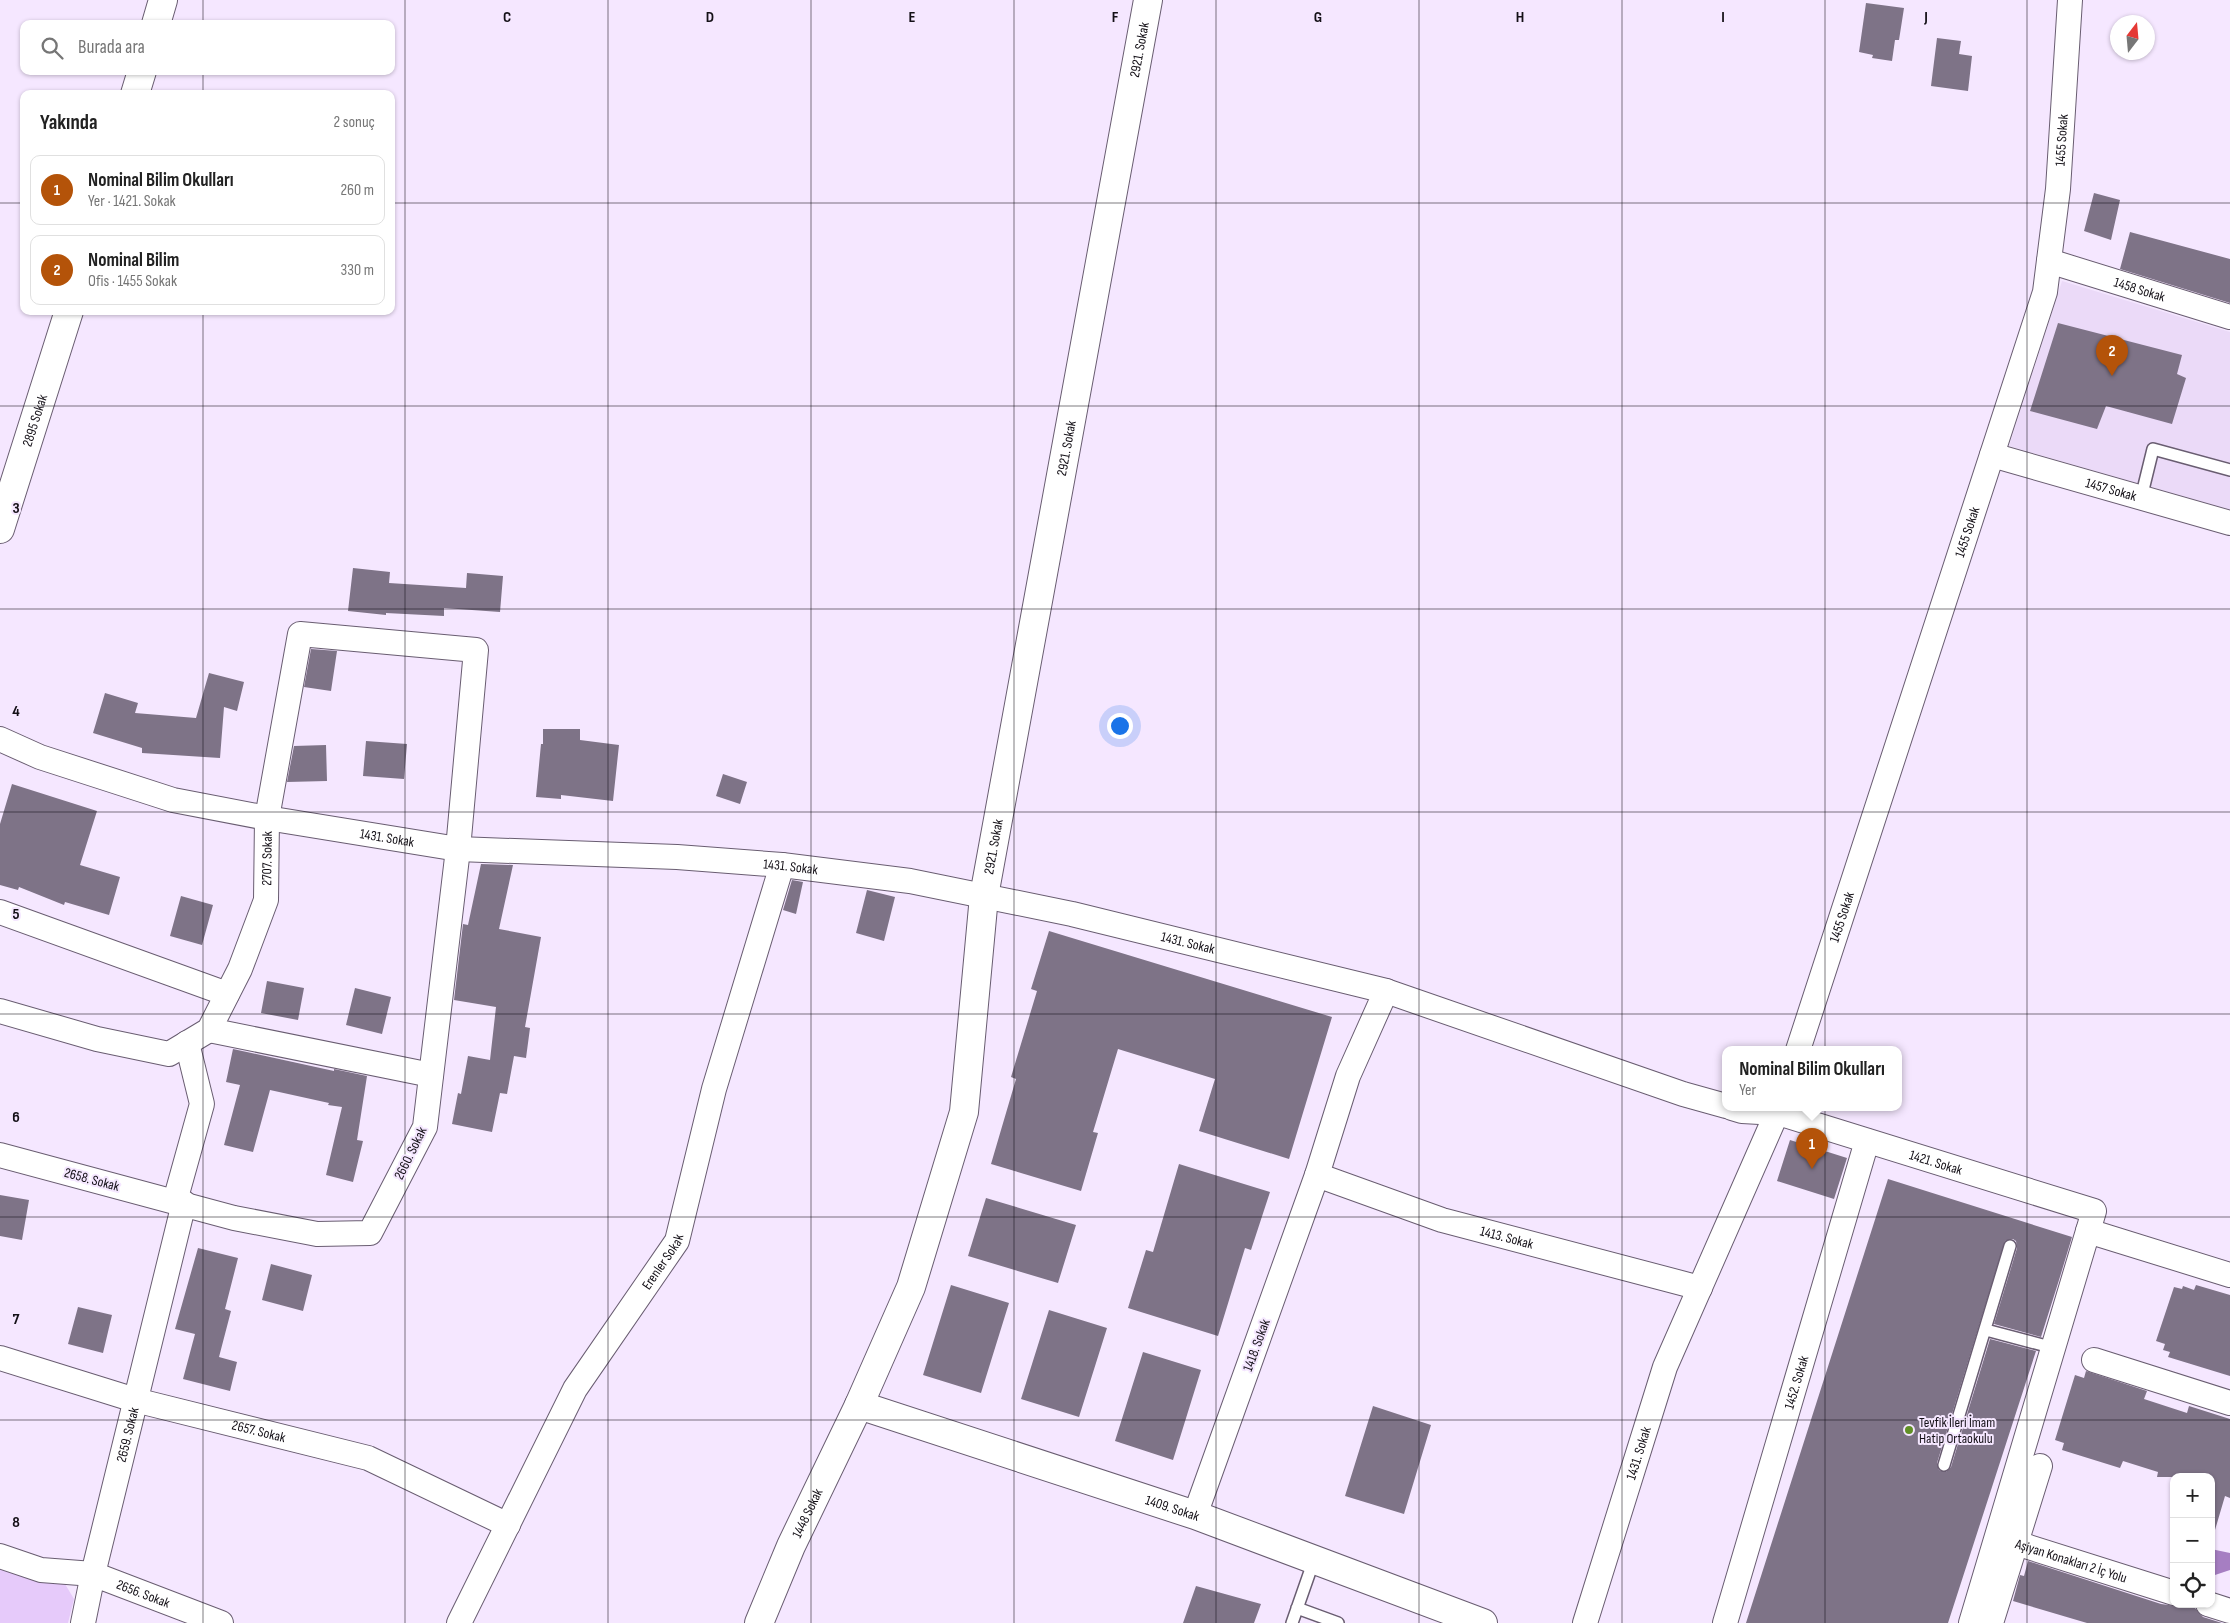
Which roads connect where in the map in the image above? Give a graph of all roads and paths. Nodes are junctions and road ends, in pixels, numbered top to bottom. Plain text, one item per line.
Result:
1 (164, 0) edge
2 (1148, 0) edge
3 (2070, 0) edge
4 (157, 20) edge
5 (141, 75) edge
6 (136, 90) edge
7 (2049, 261) junction
8 (68, 315) edge
9 (2230, 317) edge
10 (1992, 455) junction
11 (2230, 470) edge
12 (2141, 498) junction
13 (2230, 523) edge
14 (0, 529) edge
15 (476, 650) joint
16 (0, 739) edge
17 (267, 818) junction
18 (458, 850) junction
19 (782, 865) junction
20 (984, 896) junction
21 (0, 912) edge
22 (1386, 991) junction
23 (227, 994) junction
24 (0, 1011) edge
25 (209, 1030) junction
26 (187, 1043) junction
27 (1799, 1046) edge
28 (431, 1074) junction
29 (1722, 1105) edge
30 (1778, 1111) edge
31 (1781, 1111) edge
32 (1867, 1140) junction
33 (0, 1155) edge
34 (1317, 1175) junction
35 (179, 1202) junction
36 (2091, 1221) junction
37 (2010, 1246) dead end
38 (2230, 1276) edge
39 (1700, 1288) junction
40 (1986, 1330) junction
41 (2054, 1348) junction
42 (0, 1358) edge
43 (2094, 1360) dead end
44 (135, 1400) junction
45 (2230, 1404) edge
46 (859, 1405) junction
47 (1944, 1465) dead end
48 (2040, 1466) dead end
49 (1195, 1515) junction
50 (508, 1525) junction
51 (2016, 1543) junction
52 (0, 1556) edge
53 (1314, 1560) junction
54 (93, 1574) junction
55 (2170, 1593) edge
56 (2215, 1606) edge
57 (1297, 1608) junction
58 (2230, 1611) edge
59 (83, 1623) edge
60 (221, 1623) edge
61 (460, 1623) edge
62 (758, 1623) edge
63 (1292, 1623) edge
64 (1338, 1623) edge
65 (1483, 1623) edge
66 (1585, 1623) edge
67 (1725, 1623) edge
68 (1971, 1623) edge
69 (1991, 1623) edge

1 - 4 street
2 - 20 street, 2921. Sokak
3 - 7 street, 1455 Sokak
5 - 6 street
7 - 9 street, 1458 Sokak
7 - 10 street, 1455 Sokak
8 - 14 street, 2895 Sokak
10 - 12 street, 1457 Sokak
10 - 27 street, 1455 Sokak
11 - 12 lane
12 - 13 street, 1457 Sokak
15 - 17 street, 2707. Sokak
15 - 18 street, 2660. Sokak
16 - 17 street, 1431. Sokak
17 - 18 street, 1431. Sokak
17 - 23 street, 2707. Sokak
18 - 19 street, 1431. Sokak
18 - 28 street, 2660. Sokak
19 - 20 street, 1431. Sokak
19 - 50 street, Erenler Sokak
20 - 22 street, 1431. Sokak
20 - 46 street, 2921. Sokak
21 - 23 street
22 - 29 street, 1431. Sokak
22 - 34 street
23 - 25 street, 2707. Sokak
24 - 26 street
25 - 26 street
25 - 28 street
26 - 35 street, 2659. Sokak
28 - 35 street, 2660. Sokak
30 - 39 street, 1431. Sokak
31 - 32 street, 1421. Sokak
32 - 36 street, 1421. Sokak
32 - 67 street, 1452. Sokak
33 - 35 street, 2658. Sokak
34 - 39 street, 1413. Sokak
34 - 49 street, 1418. Sokak
35 - 44 street, 2659. Sokak
36 - 38 street, 1421. Sokak
36 - 41 street
37 - 40 lane
39 - 66 street, 1431. Sokak
40 - 41 lane
40 - 47 lane
41 - 68 street
42 - 44 street, 2657. Sokak
43 - 45 street
44 - 50 street, 2657. Sokak
44 - 54 street, 2659. Sokak
46 - 49 street, 1409. Sokak
46 - 62 street, 1448 Sokak
48 - 51 street, Aşiyan Konakları 2 İç Yolu
49 - 53 street, 1409. Sokak
50 - 61 street, Erenler Sokak
51 - 55 street, Aşiyan Konakları 2 İç Yolu
51 - 69 street
52 - 54 street
53 - 57 lane
53 - 65 street, 1409. Sokak
54 - 59 street, 2659. Sokak
54 - 60 street, 2656. Sokak
56 - 58 street
57 - 63 lane
57 - 64 lane

